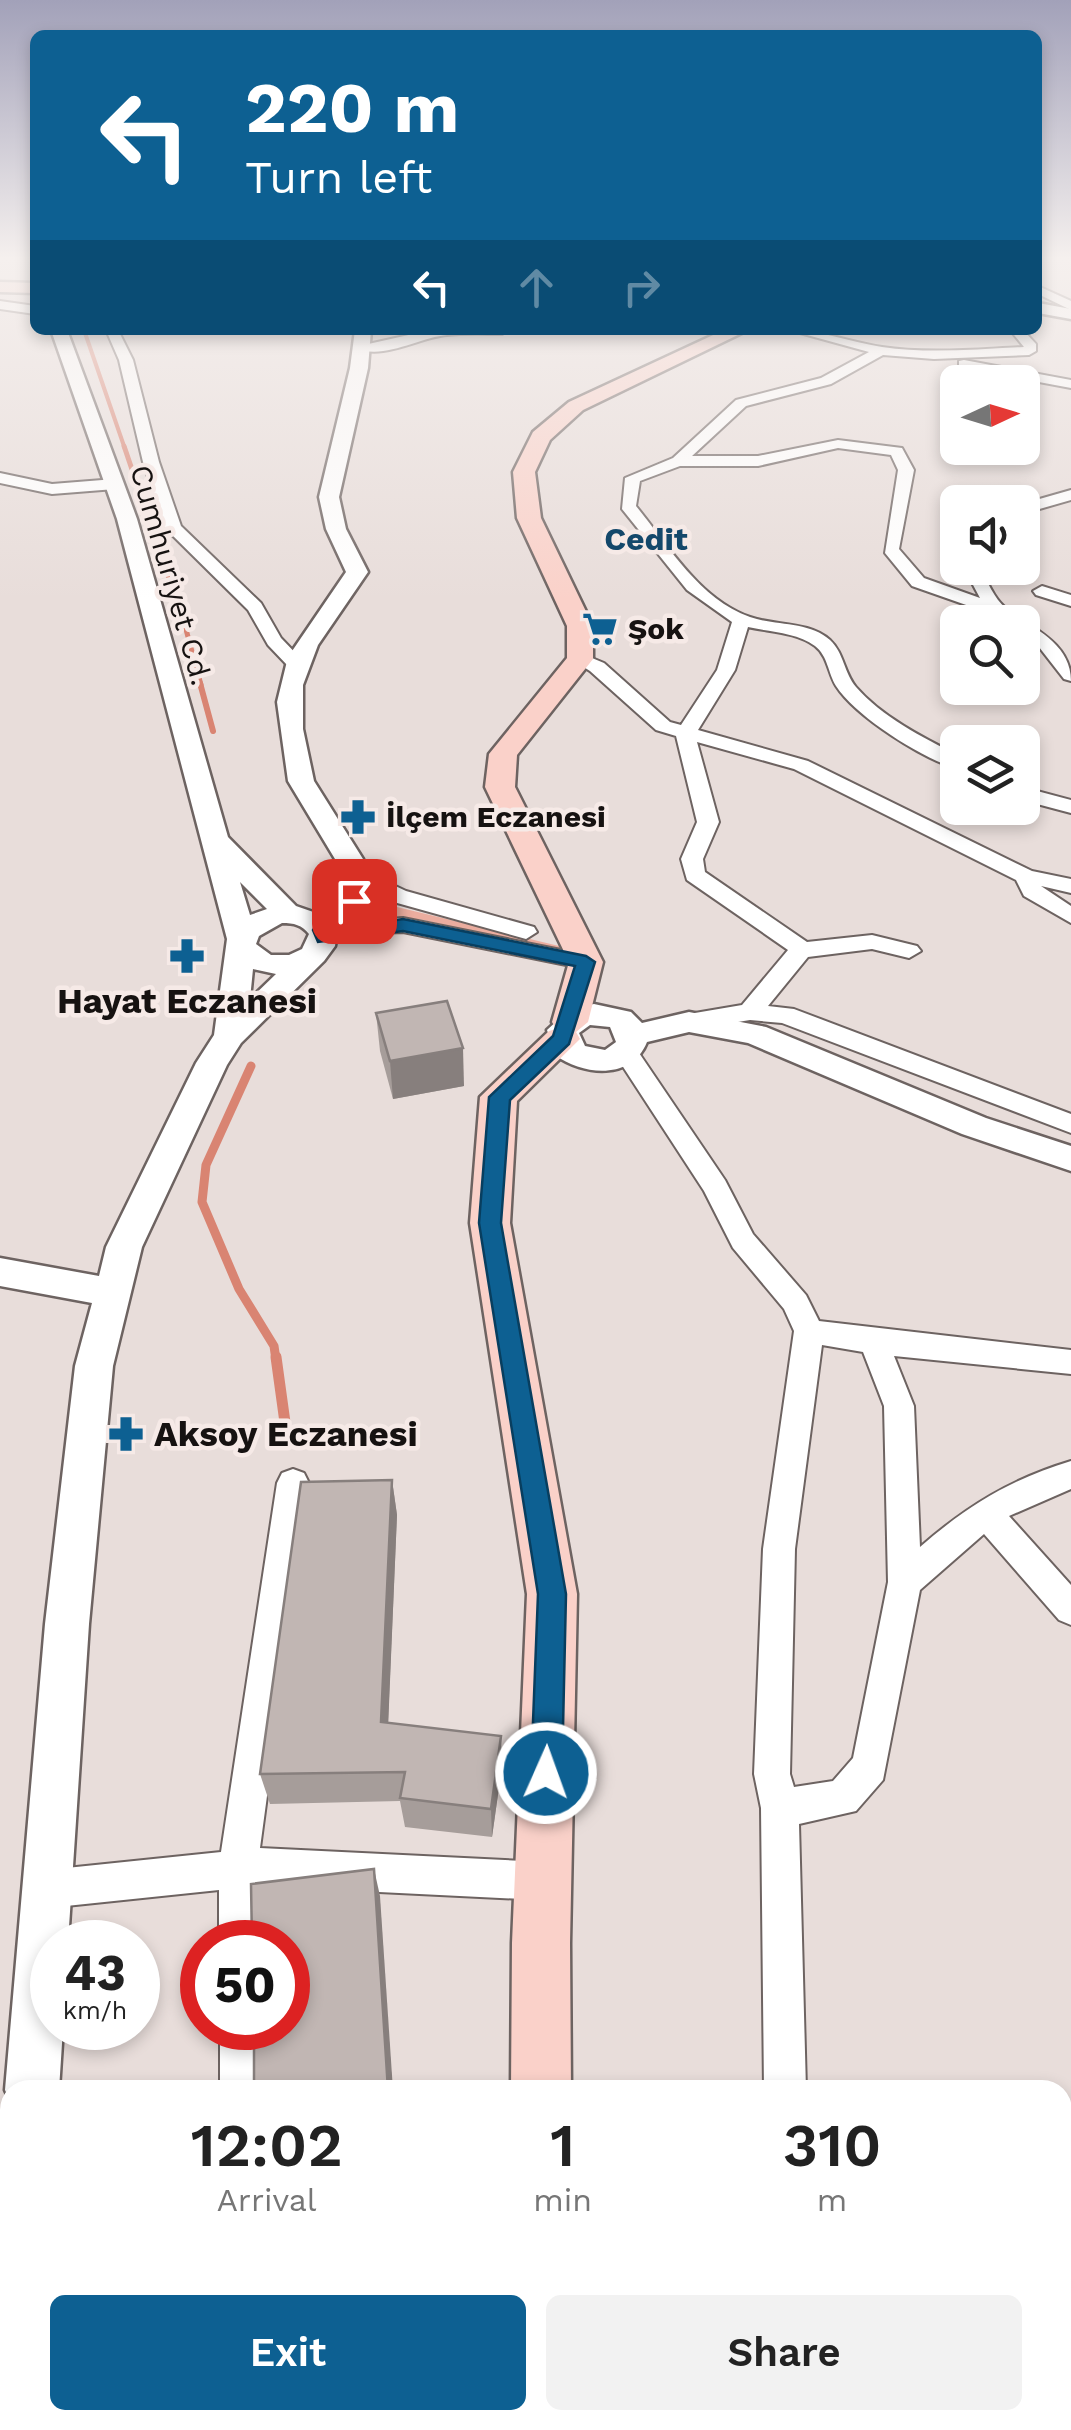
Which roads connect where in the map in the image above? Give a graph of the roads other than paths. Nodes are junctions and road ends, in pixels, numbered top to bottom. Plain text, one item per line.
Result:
1 (75, 373) edge
2 (129, 373) edge
3 (356, 373) edge
4 (646, 373) edge
5 (840, 373) edge
6 (1021, 373) edge
7 (1071, 384) edge
8 (678, 461) junction
9 (0, 478) edge
10 (115, 484) junction
11 (1071, 496) edge
12 (1040, 504) edge
13 (1042, 591) dead end
14 (1071, 601) edge
15 (984, 605) edge
16 (741, 620) junction
17 (1040, 640) edge
18 (1045, 643) junction
19 (1071, 648) edge
20 (580, 658) junction
21 (295, 662) junction
22 (1071, 675) edge
23 (686, 734) junction
24 (940, 753) edge
25 (1040, 798) edge
26 (1071, 807) edge
27 (216, 840) junction
28 (356, 874) junction
29 (1025, 876) junction
30 (1071, 886) edge
31 (1071, 916) edge
32 (310, 930) junction
33 (242, 943) junction
34 (802, 949) junction
35 (909, 951) dead end
36 (581, 953) junction
37 (750, 1012) junction
38 (689, 1022) junction
39 (566, 1031) junction
40 (230, 1036) junction
41 (629, 1044) junction
42 (1071, 1124) edge
43 (1071, 1158) edge
44 (0, 1272) edge
45 (110, 1292) junction
46 (809, 1331) junction
47 (874, 1342) junction
48 (1071, 1362) edge
49 (1071, 1475) edge
50 (292, 1483) dead end
51 (985, 1512) junction
52 (905, 1582) junction
53 (1071, 1609) edge
54 (780, 1808) junction
55 (238, 1870) junction
56 (543, 1881) junction
57 (47, 1889) junction
58 (239, 1920) edge
59 (240, 2050) edge
60 (33, 2080) edge
61 (241, 2080) edge
62 (541, 2080) edge
63 (785, 2080) edge

1 - 10 street, Cumhuriyet Cd.
2 - 21 street
3 - 21 street
4 - 20 main road
5 - 8 street
6 - 7 street
8 - 15 street
8 - 16 street
9 - 10 street
10 - 27 street, Cumhuriyet Cd.
11 - 12 street
13 - 14 street
16 - 23 street
16 - 24 street
17 - 18 street
18 - 19 street
18 - 22 street
20 - 23 street
20 - 36 main road
21 - 28 street
23 - 29 street
23 - 34 street
25 - 26 street
27 - 32 street
27 - 33 street, Cumhuriyet Cd.
28 - 32 street
28 - 36 street
29 - 30 street
29 - 31 street
32 - 33 street
32 - 33 street
32 - 36 street
32 - 40 street
33 - 40 street
34 - 35 street
34 - 37 street
36 - 39 main road
37 - 38 street
37 - 42 street
38 - 41 street
38 - 43 street
39 - 41 street
39 - 56 main road
40 - 45 street
41 - 46 street
44 - 45 street
45 - 57 street
46 - 47 street
46 - 54 street
47 - 48 street
47 - 52 street
49 - 51 street
50 - 55 street
51 - 52 street
51 - 53 street
52 - 54 street
54 - 63 street
55 - 56 street
55 - 57 street
55 - 58 street
56 - 62 main road
57 - 60 street
59 - 61 street

